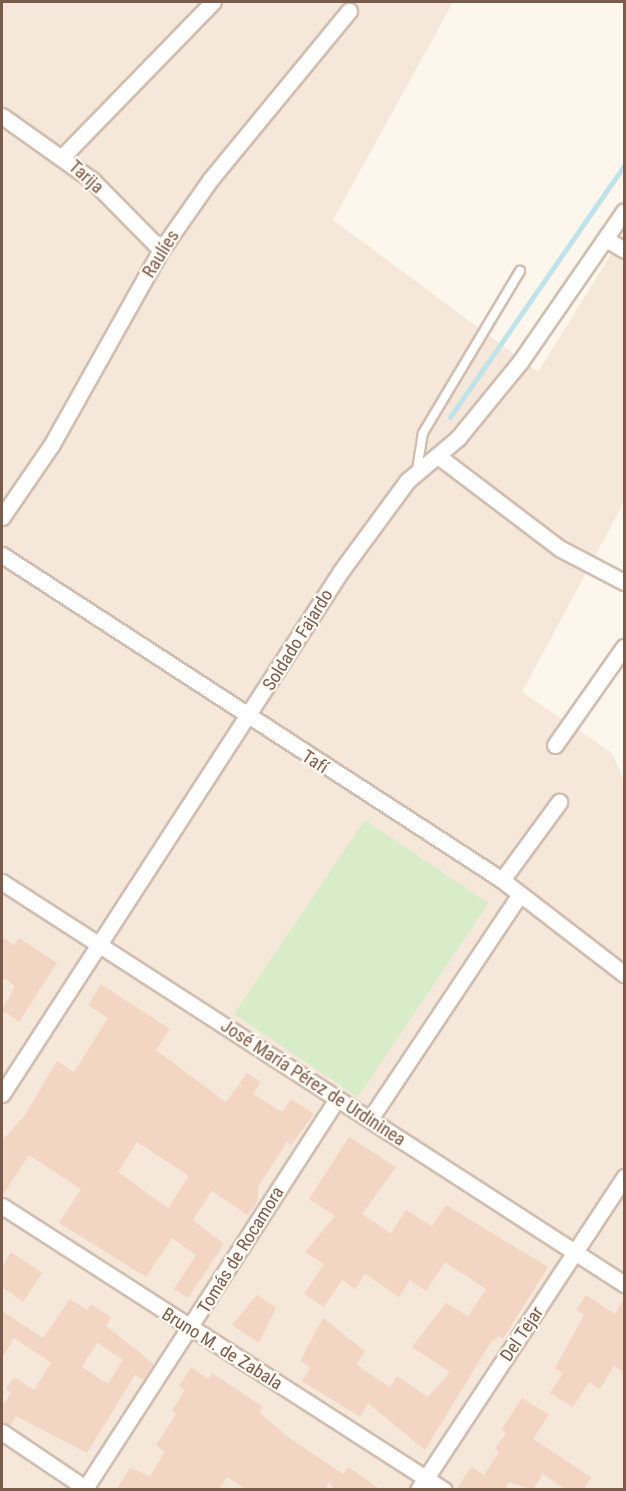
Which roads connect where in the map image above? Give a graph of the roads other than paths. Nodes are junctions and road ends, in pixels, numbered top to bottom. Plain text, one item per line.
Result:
1 (213, 2) edge
2 (349, 11) dead end
3 (2, 116) edge
4 (63, 156) junction
5 (624, 211) edge
6 (606, 239) junction
7 (161, 250) junction
8 (624, 250) edge
9 (520, 271) dead end
10 (438, 456) junction
11 (417, 472) junction
12 (2, 517) edge
13 (2, 555) edge
14 (624, 582) edge
15 (624, 647) edge
16 (249, 719) junction
17 (555, 745) dead end
18 (560, 801) dead end
19 (502, 880) junction
20 (2, 882) edge
21 (519, 896) junction
22 (99, 945) junction
23 (624, 974) edge
24 (2, 1094) edge
25 (337, 1099) junction
26 (370, 1119) junction
27 (624, 1177) edge
28 (2, 1206) edge
29 (575, 1254) junction
30 (624, 1284) edge
31 (190, 1329) junction
32 (2, 1432) edge
33 (422, 1484) edge
34 (86, 1489) edge
35 (444, 1490) edge

1 - 4 street
2 - 7 street, Raulíes
3 - 4 street, Tarija
4 - 7 street, Tarija
5 - 6 street, Soldado Fajardo
6 - 8 street
6 - 10 street, Soldado Fajardo
7 - 12 street, Raulíes
9 - 11 lane
10 - 11 street, Soldado Fajardo
10 - 14 street
11 - 16 street, Soldado Fajardo
13 - 16 street, Tafí
15 - 17 street
16 - 19 street, Tafí
16 - 22 street, Soldado Fajardo
18 - 19 street
19 - 21 street, Tafí
20 - 22 street, José María Pérez de Urdininea
21 - 23 street, Tafí
21 - 26 street
22 - 24 street, Soldado Fajardo
22 - 25 street, José María Pérez de Urdininea
25 - 26 street, José María Pérez de Urdininea
25 - 31 street, Tomás de Rocamora
26 - 29 street, José María Pérez de Urdininea
27 - 29 street, Del Tejar
28 - 31 street, Bruno M. de Zabala
29 - 30 street, José María Pérez de Urdininea
29 - 33 street, Del Tejar
31 - 33 street, Bruno M. de Zabala
31 - 34 street, Tomás de Rocamora
32 - 34 street
33 - 35 street, Bruno M. de Zabala

